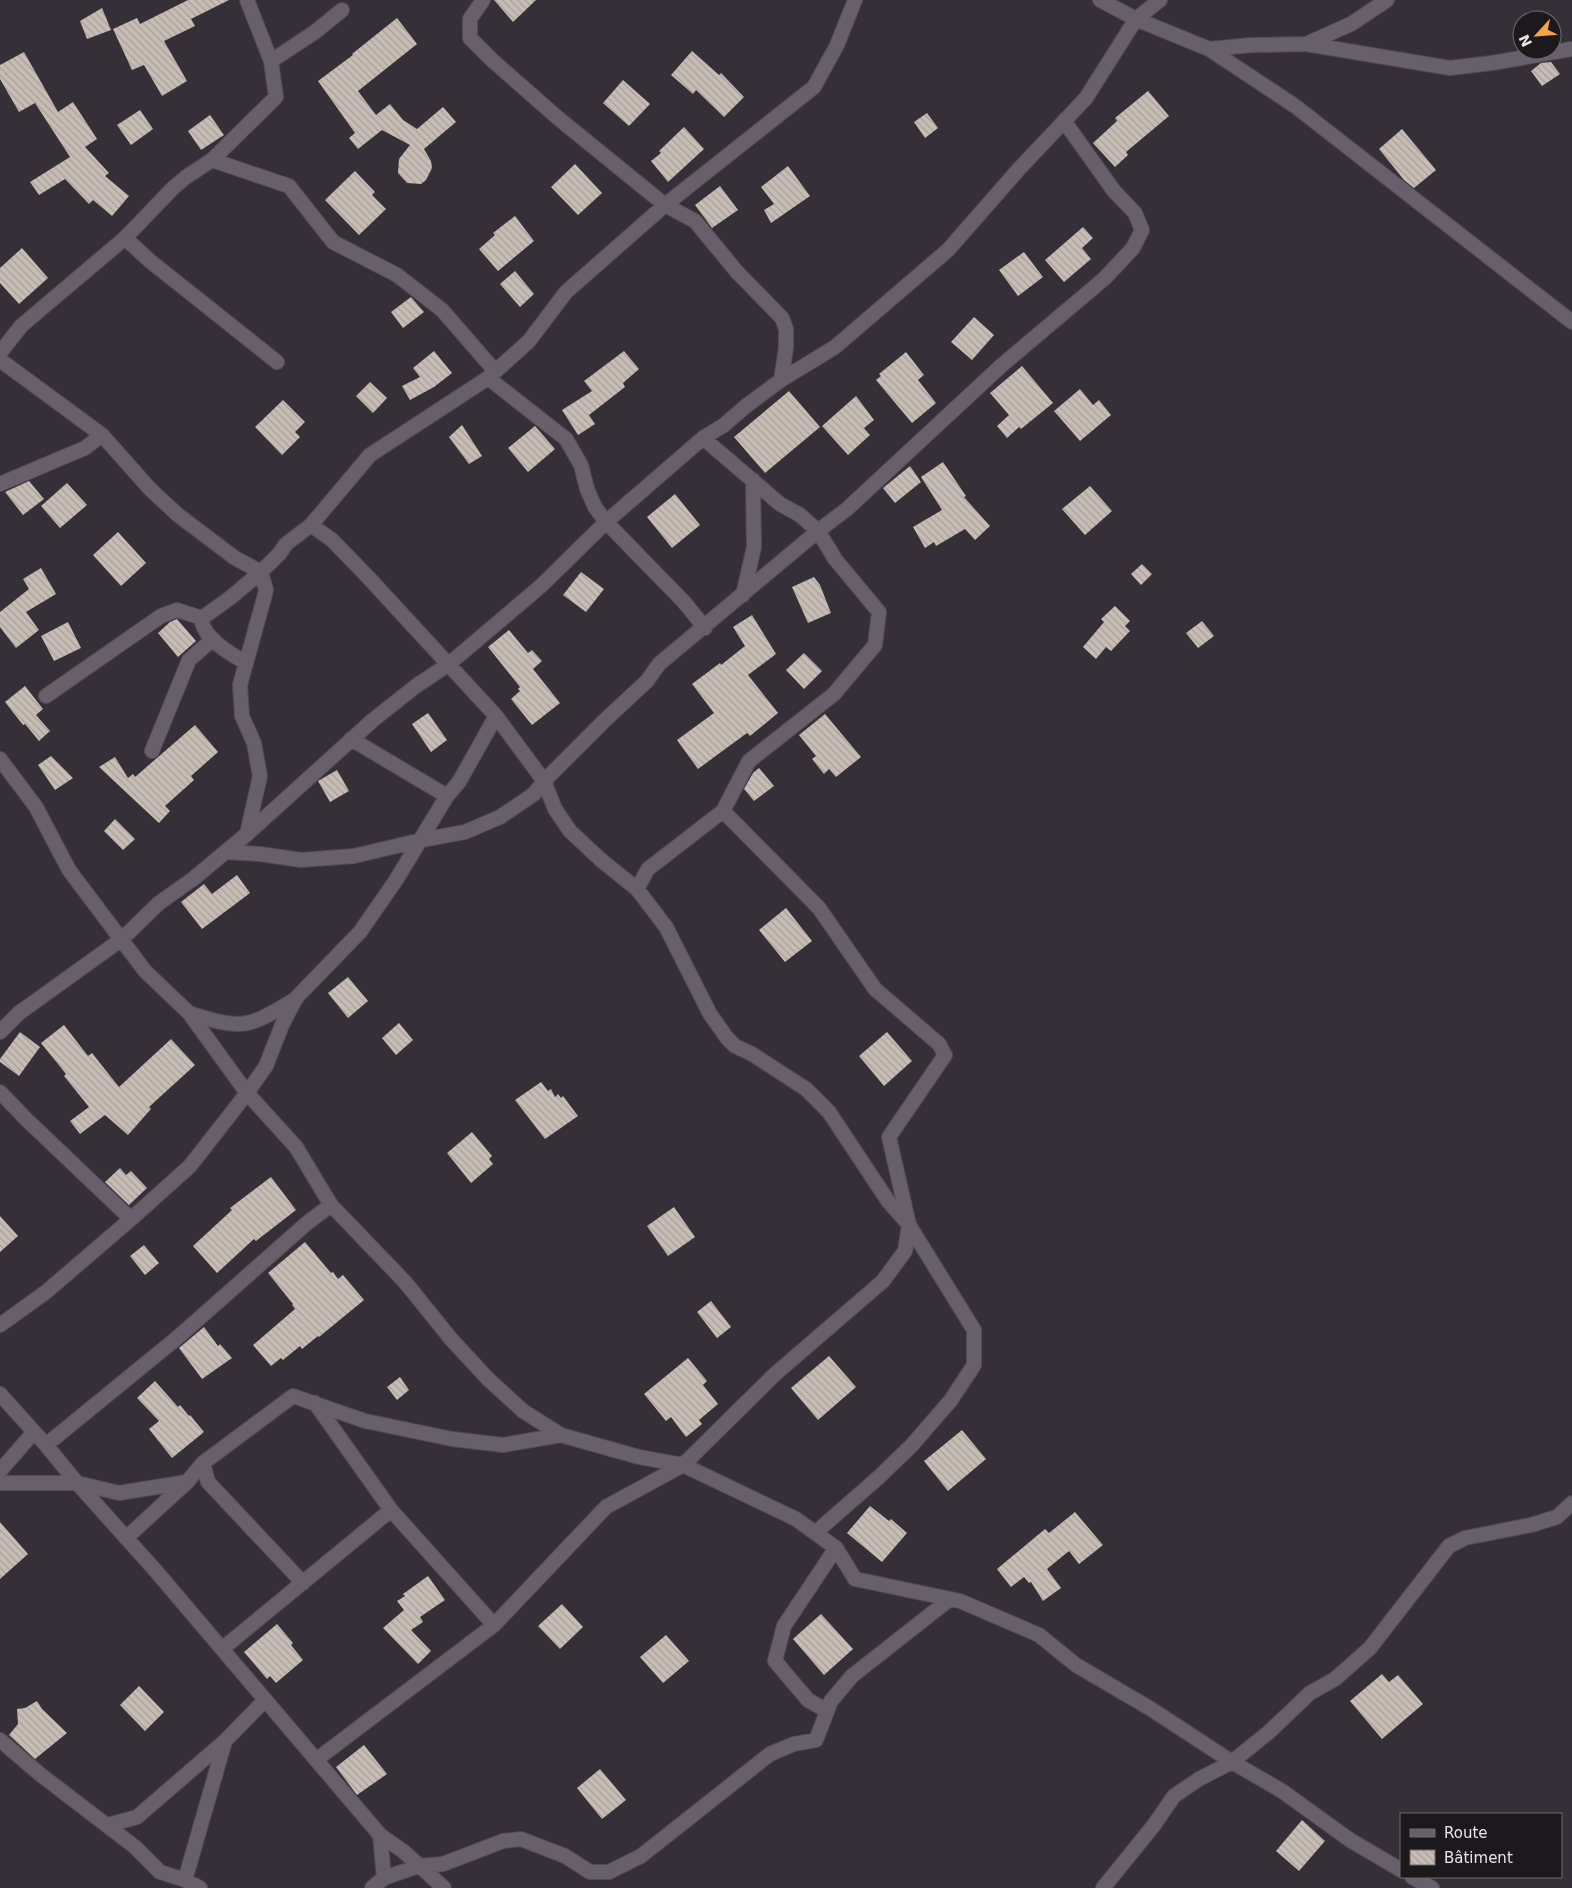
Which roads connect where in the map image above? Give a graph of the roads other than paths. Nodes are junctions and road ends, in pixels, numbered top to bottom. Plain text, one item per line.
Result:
1 (247, 0) edge
2 (483, 0) edge
3 (854, 0) edge
4 (1100, 0) edge
5 (1387, 0) edge
6 (1155, 2) edge
7 (342, 10) dead end
8 (1136, 19) junction
9 (1306, 44) junction
10 (1209, 49) junction
11 (1572, 49) edge
12 (271, 61) junction
13 (1064, 121) junction
14 (212, 160) junction
15 (665, 206) junction
16 (125, 238) junction
17 (1572, 322) edge
18 (0, 353) edge
19 (0, 360) edge
20 (277, 362) dead end
21 (491, 375) junction
22 (780, 380) junction
23 (102, 435) junction
24 (703, 438) junction
25 (753, 480) junction
26 (0, 484) edge
27 (606, 522) junction
28 (311, 525) junction
29 (818, 531) junction
30 (260, 572) junction
31 (743, 596) junction
32 (202, 618) junction
33 (704, 628) junction
34 (213, 639) junction
35 (245, 662) junction
36 (449, 664) junction
37 (46, 696) dead end
38 (496, 716) junction
39 (351, 739) junction
40 (152, 751) dead end
41 (0, 759) edge
42 (544, 781) junction
43 (447, 796) junction
44 (723, 811) junction
45 (248, 834) junction
46 (422, 840) junction
47 (225, 852) junction
48 (637, 889) junction
49 (122, 938) junction
50 (296, 998) junction
51 (189, 1013) junction
52 (0, 1032) edge
53 (0, 1092) edge
54 (247, 1093) junction
55 (331, 1205) junction
56 (131, 1219) junction
57 (909, 1225) junction
58 (0, 1325) edge
59 (0, 1394) edge
60 (315, 1403) junction
61 (34, 1432) junction
62 (560, 1436) junction
63 (46, 1445) junction
64 (203, 1463) junction
65 (683, 1465) junction
66 (0, 1471) edge
67 (187, 1482) junction
68 (0, 1483) edge
69 (77, 1483) junction
70 (1572, 1503) edge
71 (391, 1510) junction
72 (815, 1533) junction
73 (126, 1538) junction
74 (836, 1548) junction
75 (303, 1583) junction
76 (950, 1599) junction
77 (494, 1625) junction
78 (222, 1649) junction
79 (266, 1700) junction
80 (827, 1711) junction
81 (0, 1740) edge
82 (225, 1741) junction
83 (316, 1760) junction
84 (1232, 1762) junction
85 (108, 1825) junction
86 (380, 1835) junction
87 (419, 1866) junction
88 (1400, 1869) edge
89 (384, 1878) junction
90 (1414, 1878) edge
91 (185, 1880) junction
92 (200, 1888) edge
93 (372, 1888) edge
94 (444, 1888) edge
95 (1103, 1888) edge
96 (1432, 1888) edge

1 - 12 street
2 - 15 street
3 - 15 street
4 - 8 street
5 - 9 street
6 - 8 street
7 - 12 street
8 - 10 street
8 - 13 street
9 - 10 street
9 - 11 street
10 - 17 street
12 - 14 street
13 - 22 street
13 - 29 street
14 - 16 street
14 - 21 street
15 - 21 street
15 - 22 street
16 - 18 street
16 - 20 street
19 - 23 street
21 - 27 street
21 - 28 street
22 - 24 street
23 - 26 street
23 - 30 street
24 - 25 street
24 - 27 street
25 - 29 street
25 - 31 street
27 - 33 street
27 - 36 street
28 - 30 street
28 - 36 street
29 - 31 street
29 - 44 street
30 - 32 street
30 - 35 street
31 - 33 street
32 - 34 street
32 - 37 street
33 - 42 street
34 - 35 street
34 - 40 street
35 - 45 street
36 - 38 street
36 - 39 street
38 - 42 street
38 - 43 street
39 - 43 street
39 - 45 street
41 - 49 street
42 - 46 street
42 - 48 street
43 - 46 street
44 - 48 street
44 - 57 street
45 - 47 street
46 - 47 street
46 - 50 street
47 - 49 street
48 - 57 street
49 - 51 street
49 - 52 street
50 - 51 street
50 - 54 street
51 - 54 street
53 - 56 street
54 - 55 street
54 - 56 street
55 - 62 street
55 - 63 street
56 - 58 street
57 - 65 street
57 - 72 street
59 - 61 street
60 - 62 street
60 - 64 street
60 - 71 street
61 - 63 street
61 - 66 street
62 - 65 street
63 - 69 street
64 - 67 street
64 - 75 street
65 - 72 street
65 - 77 street
67 - 69 street
67 - 73 street
68 - 69 street
69 - 73 street
70 - 84 street
71 - 75 street
71 - 77 street
72 - 74 street
73 - 78 street
74 - 76 street
74 - 80 street
75 - 78 street
76 - 80 street
76 - 84 street
77 - 83 street
78 - 79 street
79 - 82 street
79 - 83 street
80 - 87 street
81 - 85 street
82 - 85 street
82 - 91 street
83 - 86 street
84 - 88 street
84 - 95 street
85 - 91 street
86 - 87 street
86 - 89 street
87 - 89 street
87 - 94 street
89 - 93 street
90 - 96 street
91 - 92 street

